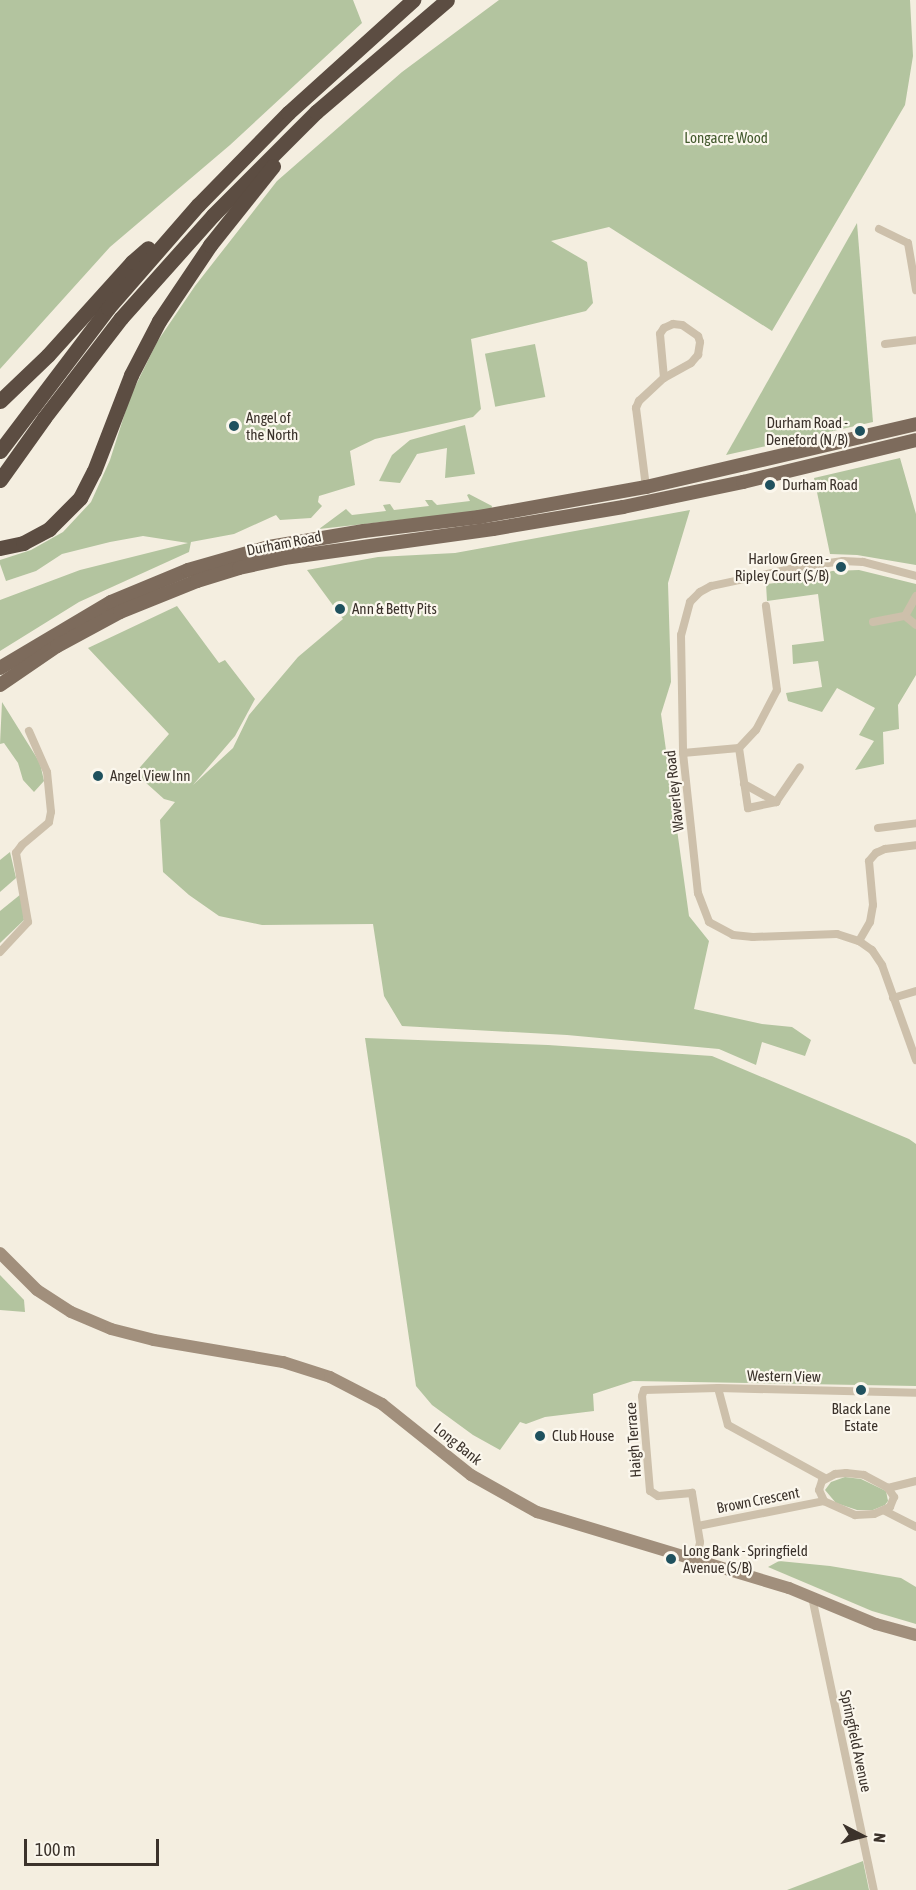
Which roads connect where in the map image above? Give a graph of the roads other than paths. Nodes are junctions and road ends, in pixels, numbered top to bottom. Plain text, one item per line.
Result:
1 (413, 0) edge
2 (447, 0) edge
3 (316, 112) junction
4 (198, 205) junction
5 (879, 229) dead end
6 (916, 290) edge
7 (916, 340) edge
8 (885, 344) dead end
9 (664, 378) junction
10 (0, 401) edge
11 (916, 424) edge
12 (916, 440) edge
13 (0, 451) edge
14 (0, 480) edge
15 (646, 487) junction
16 (0, 548) edge
17 (916, 576) edge
18 (916, 596) edge
19 (766, 606) dead end
20 (905, 616) junction
21 (873, 622) dead end
22 (916, 626) edge
23 (0, 668) edge
24 (0, 685) edge
25 (29, 731) dead end
26 (739, 748) junction
27 (683, 753) junction
28 (800, 767) dead end
29 (744, 784) junction
30 (776, 802) junction
31 (916, 823) edge
32 (878, 828) dead end
33 (916, 844) edge
34 (859, 941) junction
35 (0, 952) edge
36 (916, 991) edge
37 (893, 998) junction
38 (916, 1060) edge
39 (0, 1253) edge
40 (652, 1388) joint
41 (718, 1388) junction
42 (916, 1393) edge
43 (825, 1478) junction
44 (916, 1481) edge
45 (888, 1488) junction
46 (824, 1501) junction
47 (885, 1511) junction
48 (698, 1526) junction
49 (916, 1527) edge
50 (696, 1560) junction
51 (812, 1597) junction
52 (916, 1635) edge
53 (874, 1890) edge

1 - 4 highway
2 - 3 highway
3 - 14 highway
3 - 16 highway
4 - 10 highway
4 - 13 highway
5 - 6 street
7 - 8 street
9 - 9 street
9 - 15 street
11 - 15 main road, Durham Road
12 - 24 main road, Durham Road
15 - 23 main road, Durham Road
17 - 27 street, Waverley Road
18 - 20 street
19 - 26 street
20 - 21 street
20 - 22 street
25 - 35 street
26 - 27 street
26 - 29 street
27 - 34 street, Waverley Road
28 - 30 street
29 - 30 street
29 - 30 street
31 - 32 street
33 - 34 street
34 - 37 street
36 - 37 street
37 - 38 street
39 - 50 main road, Long Bank
40 - 41 street, Western View
40 - 48 street, Haigh Terrace
41 - 42 street, Western View
41 - 43 street
43 - 45 street
43 - 46 street
44 - 45 street
45 - 47 street
46 - 47 street
46 - 48 street, Brown Crescent
47 - 49 street
48 - 50 street, Haigh Terrace
50 - 51 main road, Long Bank
51 - 52 main road, Long Bank
51 - 53 street, Springfield Avenue

